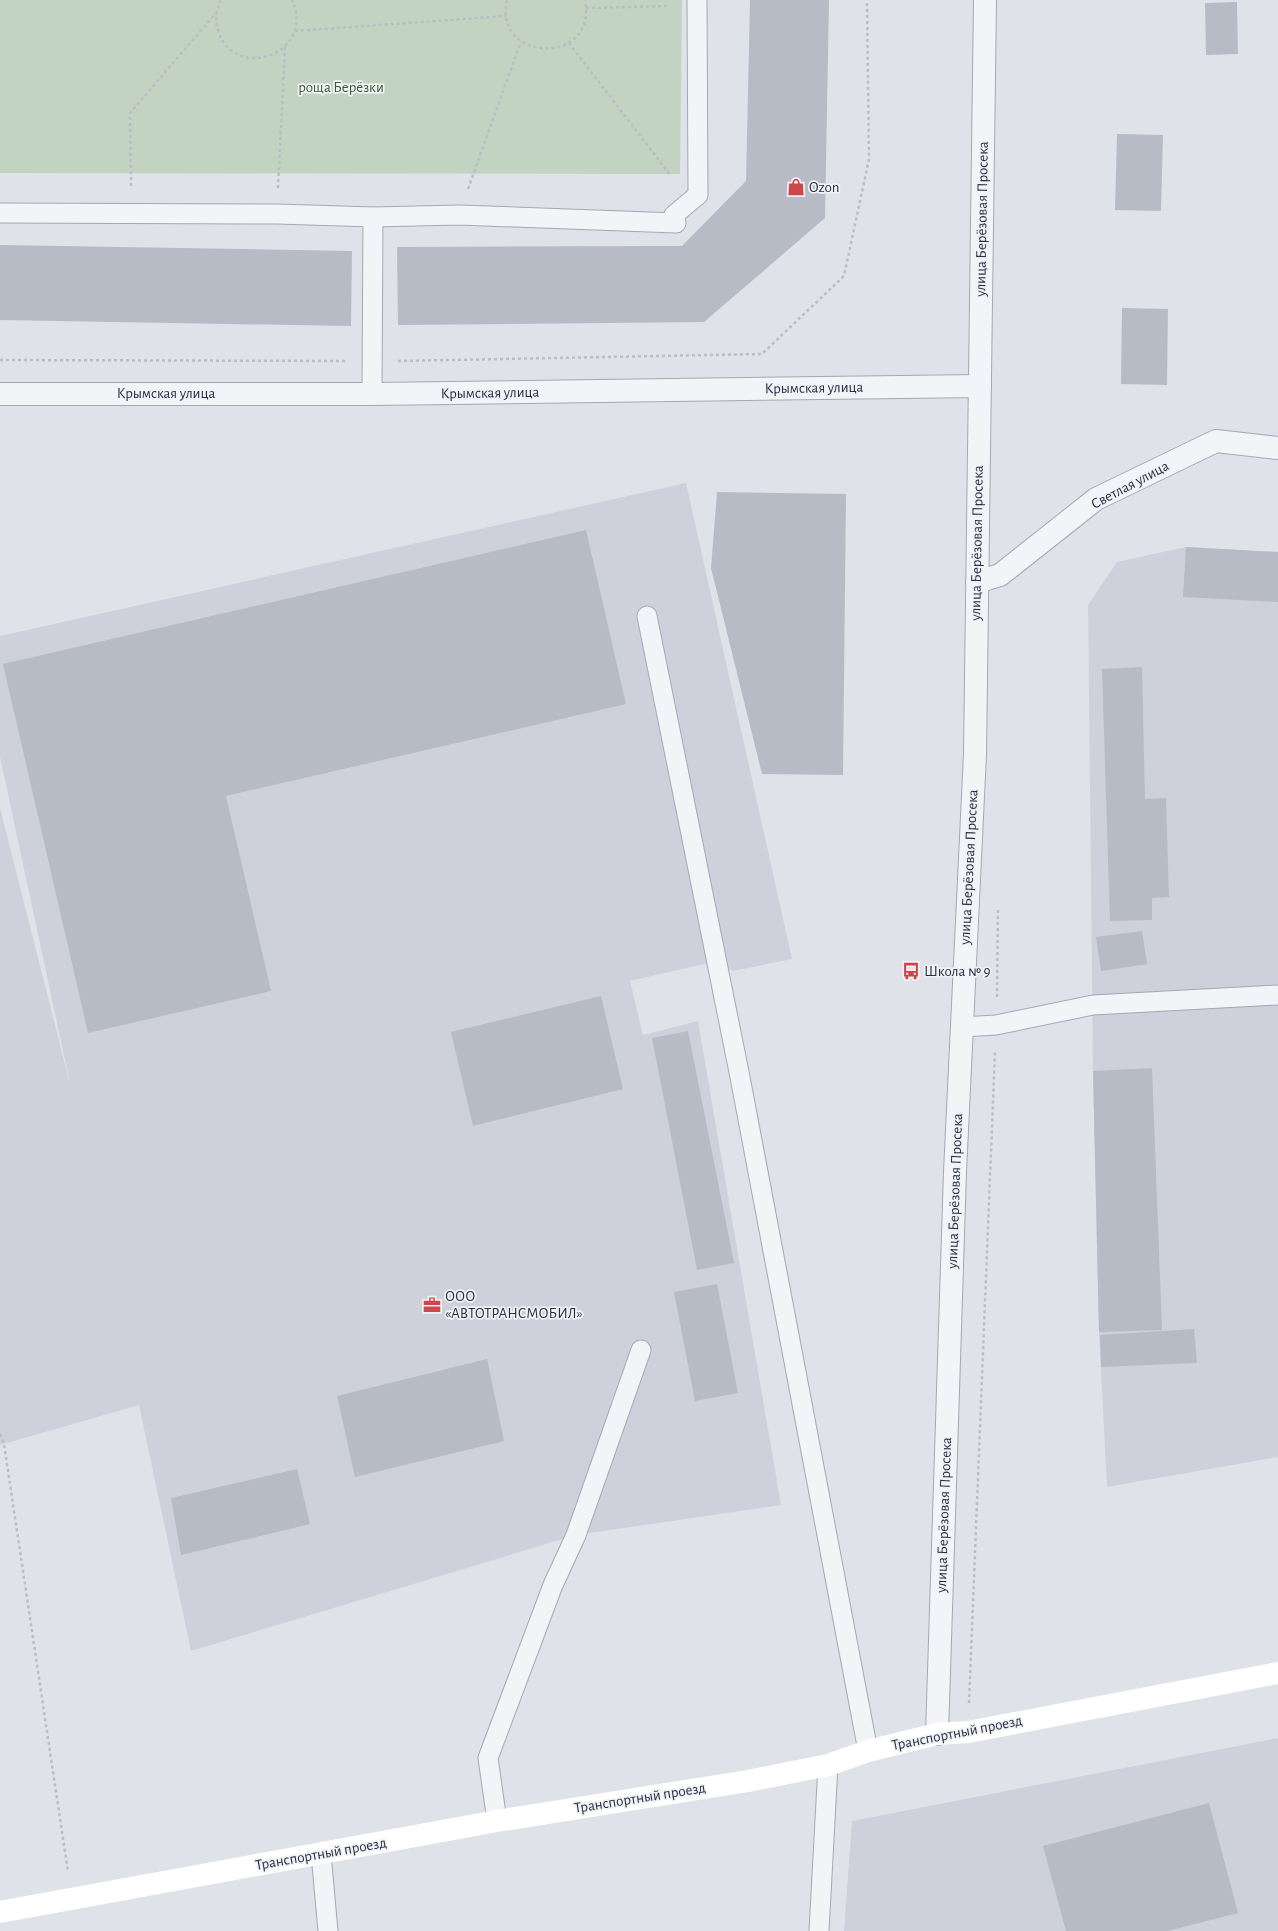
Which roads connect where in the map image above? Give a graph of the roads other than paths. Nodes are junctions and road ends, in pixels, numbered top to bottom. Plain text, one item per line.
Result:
1 (985, 0) edge
2 (697, 3) edge
3 (0, 213) edge
4 (373, 217) junction
5 (980, 386) junction
6 (0, 394) edge
7 (372, 394) junction
8 (1278, 448) edge
9 (977, 582) junction
10 (646, 616) dead end
11 (1278, 995) edge
12 (962, 1026) junction
13 (641, 1350) dead end
14 (1278, 1673) edge
15 (937, 1734) junction
16 (868, 1751) junction
17 (828, 1765) junction
18 (497, 1820) junction
19 (321, 1854) junction
20 (0, 1912) edge
21 (328, 1931) edge
22 (819, 1931) edge

1 - 5 street, улица Берёзовая Просека
2 - 4 lane
3 - 4 lane
4 - 7 lane
5 - 7 street, Крымская улица
5 - 9 street, улица Берёзовая Просека
6 - 7 street, Крымская улица
8 - 9 street, Светлая улица
9 - 12 street, улица Берёзовая Просека
10 - 16 lane
11 - 12 lane
12 - 15 street, улица Берёзовая Просека
13 - 18 lane
14 - 15 main road, Транспортный проезд
15 - 16 main road, Транспортный проезд
16 - 17 main road, Транспортный проезд
17 - 18 main road, Транспортный проезд
17 - 22 lane
18 - 19 main road, Транспортный проезд
19 - 20 main road, Транспортный проезд
19 - 21 lane

